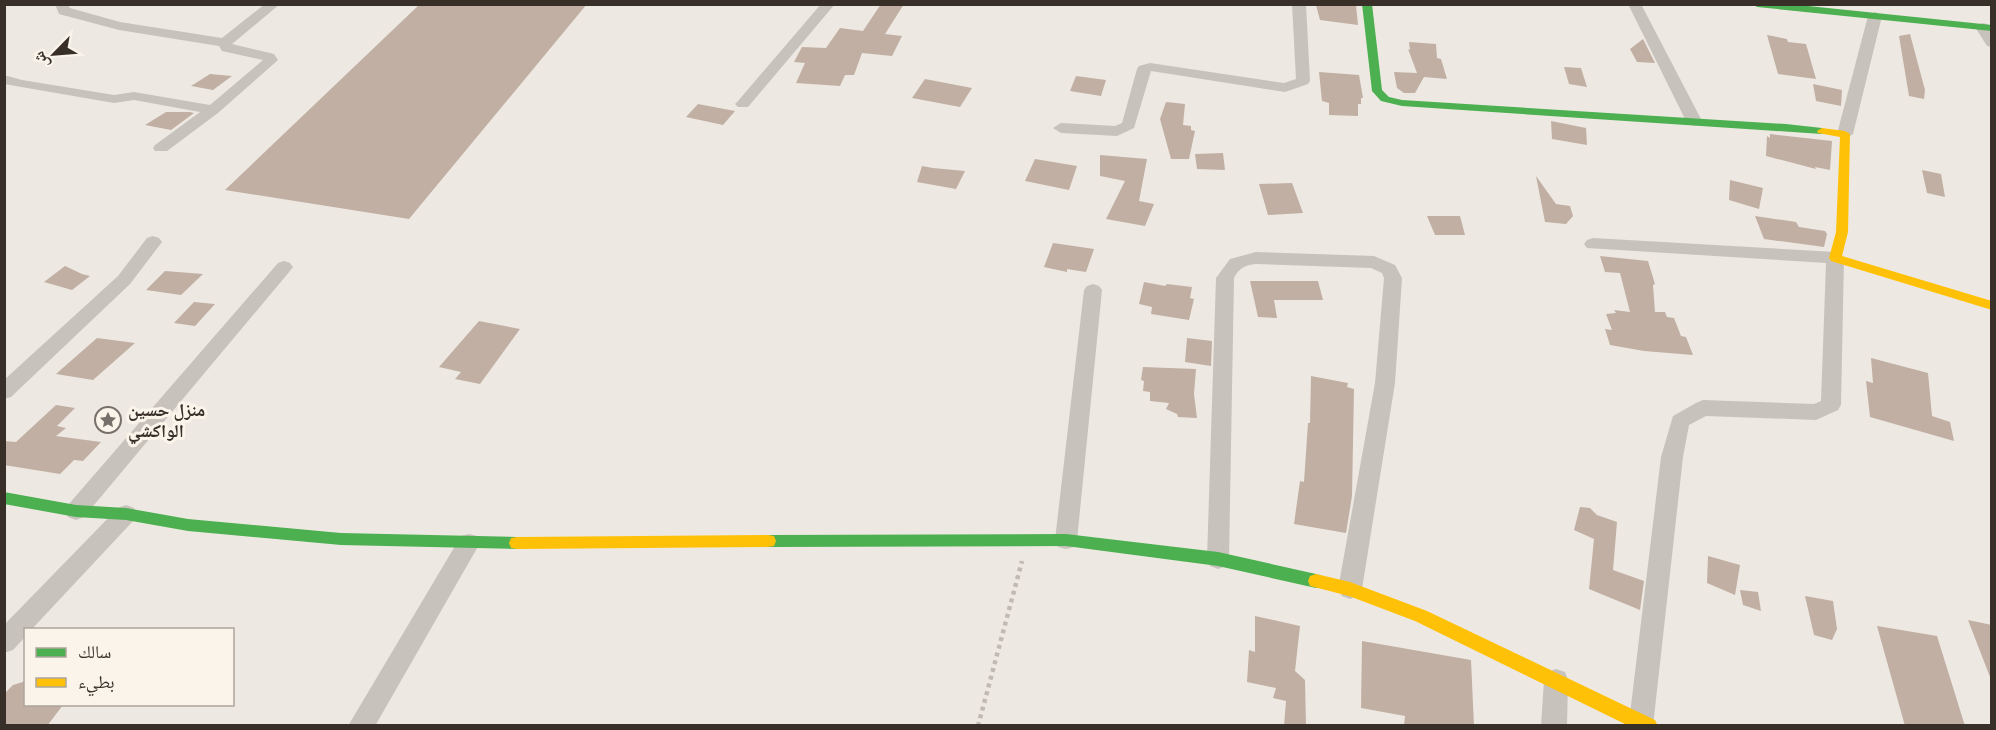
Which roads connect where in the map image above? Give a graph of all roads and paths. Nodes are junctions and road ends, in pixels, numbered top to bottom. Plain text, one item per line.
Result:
1 (61, 4) edge
2 (274, 4) edge
3 (829, 4) edge
4 (1299, 4) edge
5 (1367, 4) edge
6 (1634, 4) edge
7 (1757, 4) edge
8 (1847, 9) edge
9 (1875, 16) junction
10 (1987, 28) edge
11 (225, 43) junction
12 (1992, 43) edge
13 (4, 79) edge
14 (743, 104) dead end
15 (213, 110) junction
16 (1695, 121) junction
17 (1061, 128) dead end
18 (1845, 134) junction
19 (161, 148) dead end
20 (153, 242) dead end
21 (1593, 244) dead end
22 (1835, 258) junction
23 (284, 267) dead end
24 (1093, 290) dead end
25 (1992, 306) edge
26 (4, 392) edge
27 (4, 498) edge
28 (76, 511) junction
29 (126, 514) junction
30 (1027, 540) junction
31 (1066, 540) junction
32 (469, 543) junction
33 (1218, 559) junction
34 (1350, 589) junction
35 (4, 642) edge
36 (1556, 680) junction
37 (1645, 724) edge
38 (361, 726) edge
39 (978, 726) edge
40 (1554, 726) edge

1 - 11 street
2 - 11 street
3 - 14 street
4 - 17 street
5 - 16 street
6 - 16 street
7 - 8 street
8 - 9 street
9 - 10 street
9 - 18 street
10 - 12 street
11 - 15 street
13 - 15 street
15 - 19 street
16 - 18 street
18 - 22 street
20 - 26 street
21 - 22 street
22 - 25 street
22 - 37 street
23 - 28 street
24 - 31 street
27 - 28 street
28 - 29 street
29 - 32 street
29 - 35 street
30 - 31 street
30 - 32 street
30 - 39 path
31 - 33 street
32 - 38 street
33 - 34 street
33 - 34 street
34 - 36 street
36 - 37 street
36 - 40 street

